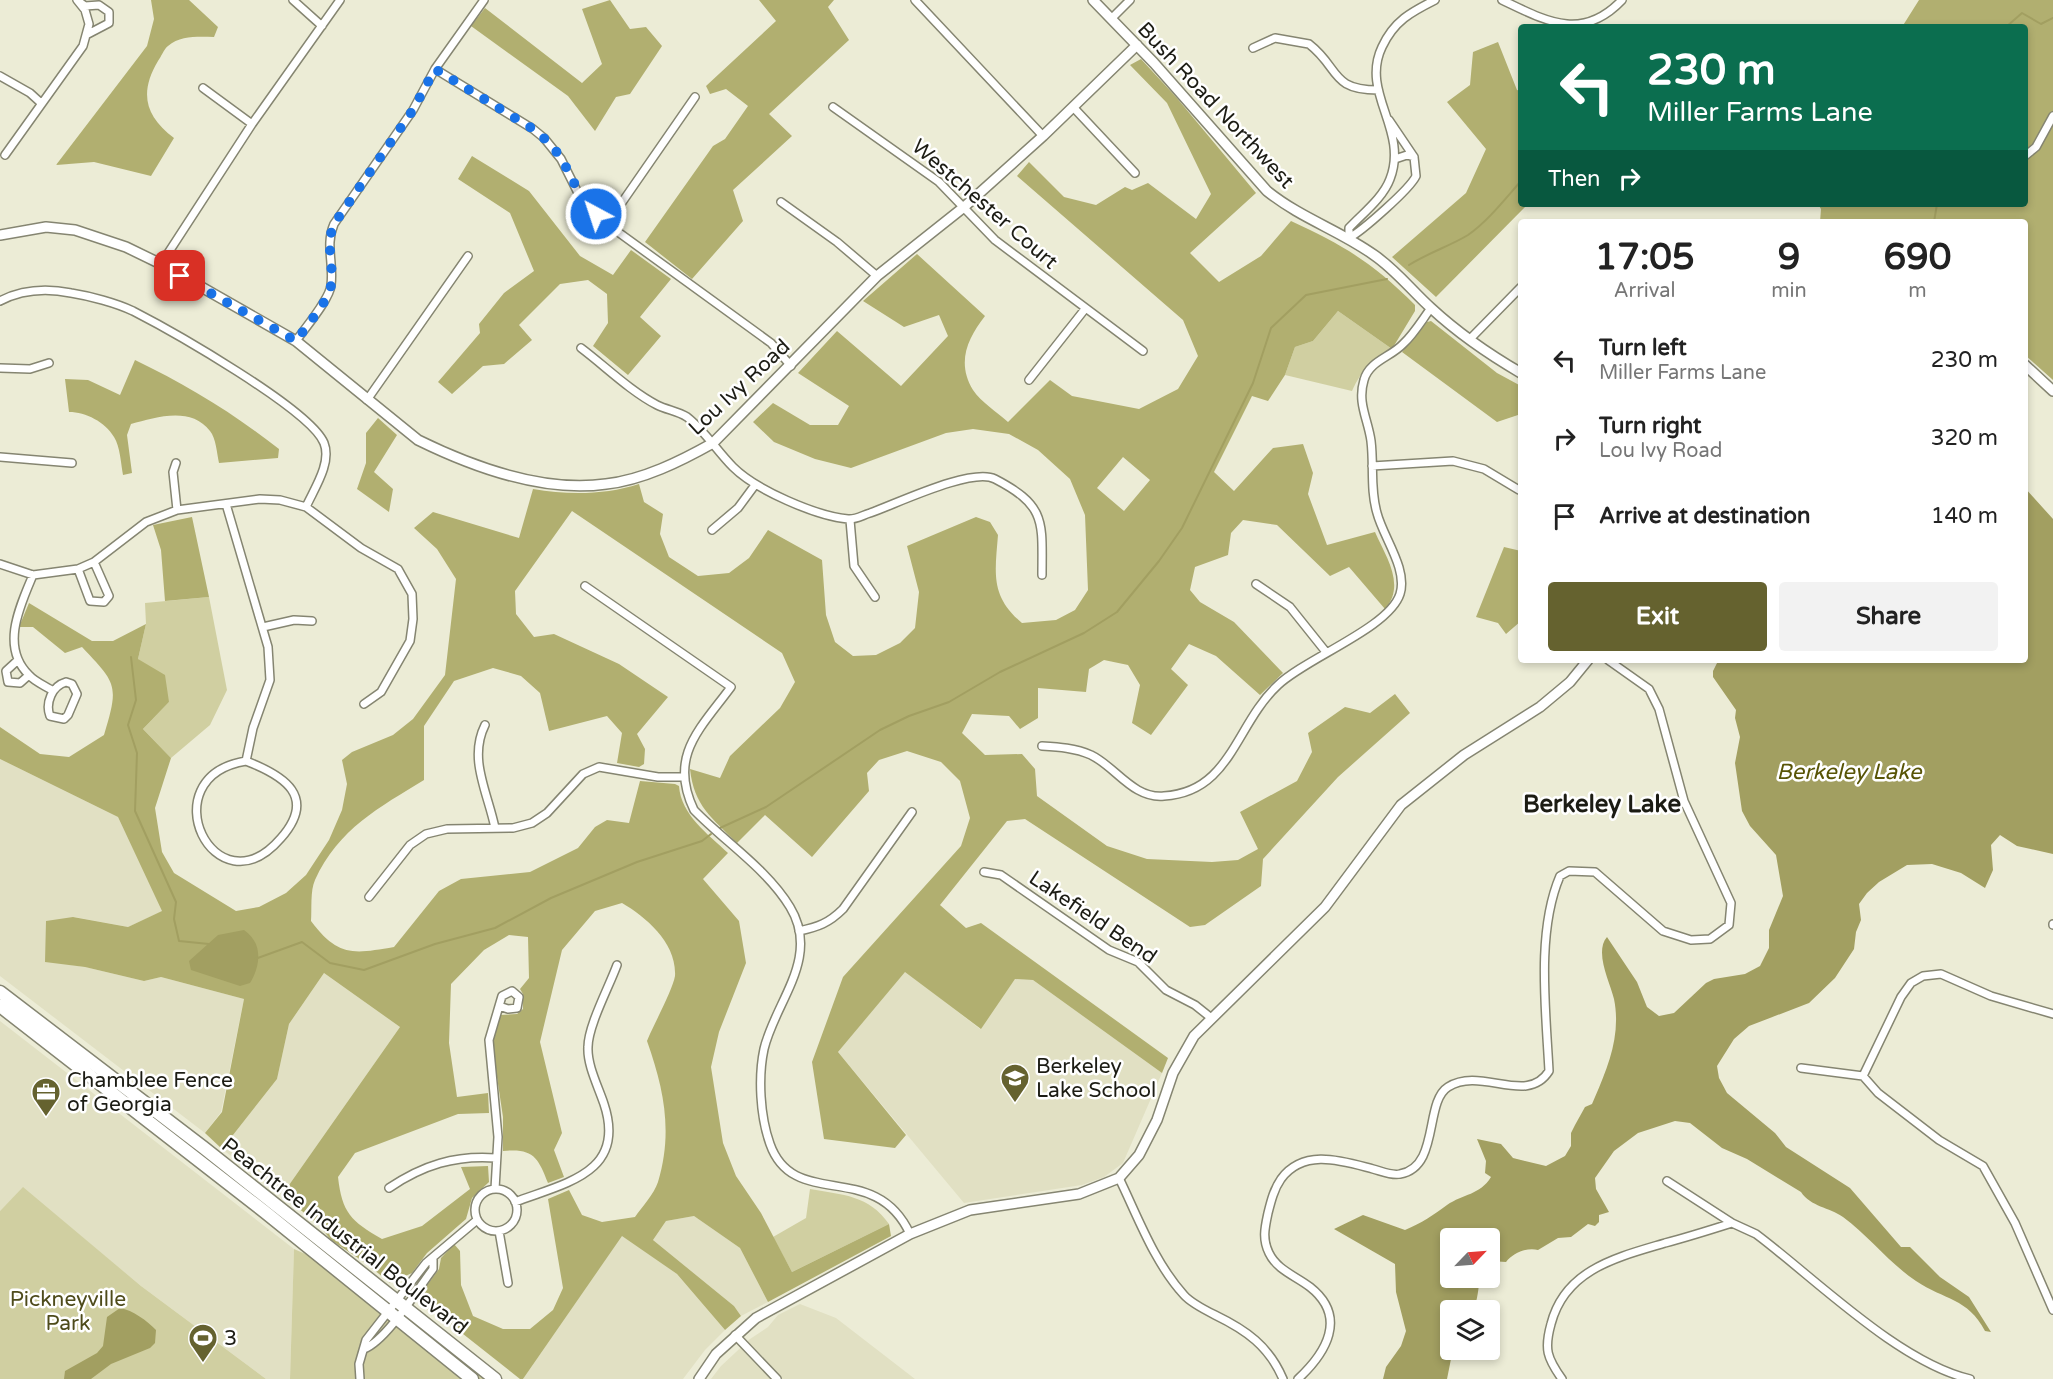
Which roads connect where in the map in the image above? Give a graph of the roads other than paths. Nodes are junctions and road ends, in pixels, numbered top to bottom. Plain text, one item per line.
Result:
1 (293, 0) edge
2 (340, 0) edge
3 (484, 0) edge
4 (915, 0) edge
5 (1093, 0) edge
6 (1130, 0) edge
7 (1435, 0) edge
8 (1502, 0) edge
9 (1622, 0) edge
10 (78, 1) edge
11 (1111, 19) junction
12 (1562, 24) edge
13 (1571, 24) edge
14 (322, 26) junction
15 (88, 34) junction
16 (1137, 45) junction
17 (1253, 48) dead end
18 (435, 69) junction
19 (0, 76) edge
20 (203, 88) dead end
21 (1378, 90) junction
22 (695, 97) dead end
23 (41, 103) junction
24 (833, 107) dead end
25 (1073, 107) junction
26 (2053, 116) edge
27 (1389, 120) junction
28 (252, 124) junction
29 (1043, 136) junction
30 (2028, 154) edge
31 (5, 155) dead end
32 (1414, 157) junction
33 (1395, 159) junction
34 (1135, 172) dead end
35 (782, 202) dead end
36 (964, 207) junction
37 (607, 224) junction
38 (0, 235) edge
39 (1349, 238) junction
40 (468, 256) dead end
41 (160, 264) junction
42 (877, 276) junction
43 (1518, 290) edge
44 (0, 301) edge
45 (1431, 308) junction
46 (1085, 309) junction
47 (1470, 339) junction
48 (296, 341) junction
49 (581, 348) dead end
50 (1143, 351) dead end
51 (49, 363) dead end
52 (791, 366) junction
53 (0, 368) edge
54 (2028, 368) edge
55 (1518, 371) edge
56 (1029, 380) dead end
57 (2053, 391) edge
58 (367, 400) junction
59 (712, 443) junction
60 (0, 457) edge
61 (72, 464) dead end
62 (176, 464) dead end
63 (1372, 466) junction
64 (755, 485) junction
65 (1518, 489) edge
66 (226, 504) junction
67 (306, 507) junction
68 (177, 510) junction
69 (850, 520) junction
70 (712, 530) dead end
71 (94, 562) junction
72 (0, 564) edge
73 (78, 569) junction
74 (33, 575) junction
75 (1042, 575) dead end
76 (1256, 584) dead end
77 (585, 586) dead end
78 (875, 597) dead end
79 (312, 621) dead end
80 (263, 627) junction
81 (1326, 652) junction
82 (18, 660) junction
83 (1586, 663) edge
84 (1612, 663) edge
85 (29, 675) junction
86 (53, 691) junction
87 (364, 704) dead end
88 (485, 725) dead end
89 (1042, 746) dead end
90 (246, 761) junction
91 (682, 777) junction
92 (912, 812) dead end
93 (495, 828) junction
94 (984, 872) dead end
95 (369, 897) dead end
96 (799, 931) junction
97 (616, 965) dead end
98 (0, 992) edge
99 (0, 1006) edge
100 (499, 1006) dead end
101 (2053, 1014) edge
102 (1210, 1017) junction
103 (1801, 1068) dead end
104 (1863, 1076) junction
105 (496, 1158) junction
106 (1119, 1178) junction
107 (1667, 1181) dead end
108 (388, 1188) dead end
109 (495, 1189) junction
110 (515, 1202) junction
111 (477, 1220) junction
112 (1732, 1223) junction
113 (499, 1231) junction
114 (910, 1234) junction
115 (508, 1283) dead end
116 (397, 1309) junction
117 (2053, 1310) edge
118 (735, 1335) junction
119 (360, 1379) edge
120 (472, 1379) edge
121 (495, 1379) edge
122 (699, 1379) edge
123 (777, 1379) edge
124 (1283, 1379) edge
125 (1298, 1379) edge
126 (1562, 1379) edge
127 (1970, 1379) edge

1 - 14 street
2 - 14 street
3 - 18 street
4 - 29 street
5 - 11 street, Bush Road Northwest
6 - 11 street
7 - 21 street
8 - 12 street
9 - 13 street
10 - 15 street
10 - 15 street
11 - 16 street, Bush Road Northwest
14 - 28 street
15 - 23 street
16 - 25 street, Lou Ivy Road
16 - 39 street, Bush Road Northwest
17 - 21 street
18 - 37 street
18 - 48 street
19 - 23 street
20 - 28 street
21 - 27 street
22 - 37 street
23 - 31 street
24 - 36 street, Westchester Court
25 - 29 street, Lou Ivy Road
25 - 34 street
26 - 30 street
27 - 32 street
27 - 33 street
28 - 41 street
29 - 36 street, Lou Ivy Road
32 - 33 street
32 - 39 street
33 - 39 street
35 - 42 street
36 - 42 street, Lou Ivy Road
36 - 46 street, Westchester Court
37 - 52 street
38 - 41 street, Lou Ivy Road
39 - 45 street, Bush Road Northwest
40 - 58 street
41 - 48 street, Lou Ivy Road
42 - 52 street, Lou Ivy Road
43 - 47 street
44 - 67 street
45 - 47 street, Bush Road Northwest
45 - 63 street
46 - 50 street, Westchester Court
46 - 56 street
47 - 55 street, Bush Road Northwest
48 - 58 street, Lou Ivy Road
49 - 59 street
51 - 53 street
52 - 59 street, Lou Ivy Road
54 - 57 street
58 - 59 street, Lou Ivy Road
59 - 64 street
60 - 61 street
62 - 68 street
63 - 65 street
63 - 81 street
64 - 69 street
64 - 70 street
66 - 67 street
66 - 68 street
66 - 80 street
67 - 87 street
68 - 71 street
69 - 75 street
69 - 78 street
71 - 73 street
71 - 73 street
72 - 74 street
73 - 74 street
74 - 82 street
76 - 81 street
77 - 91 street
79 - 80 street
80 - 90 street
81 - 89 street
82 - 85 street
82 - 85 street
83 - 102 street
84 - 125 street
85 - 86 street
86 - 86 street
88 - 93 street
90 - 90 street
91 - 93 street
91 - 96 street
92 - 96 street
93 - 95 street
94 - 102 street, Lakefield Bend
96 - 114 street
97 - 110 street
98 - 116 highway, Peachtree Industrial Boulevard
99 - 116 highway, Peachtree Industrial Boulevard
100 - 105 street
101 - 104 street
102 - 106 street
103 - 104 street
104 - 117 street
105 - 108 street
105 - 109 street
106 - 114 street
106 - 124 street
107 - 112 street
109 - 110 street
109 - 111 street
110 - 113 street
111 - 113 street
111 - 116 street
112 - 126 street
112 - 127 street
113 - 115 street
114 - 118 street
116 - 119 street
116 - 120 highway, Peachtree Industrial Boulevard
116 - 121 highway, Peachtree Industrial Boulevard
118 - 122 street
118 - 123 street

